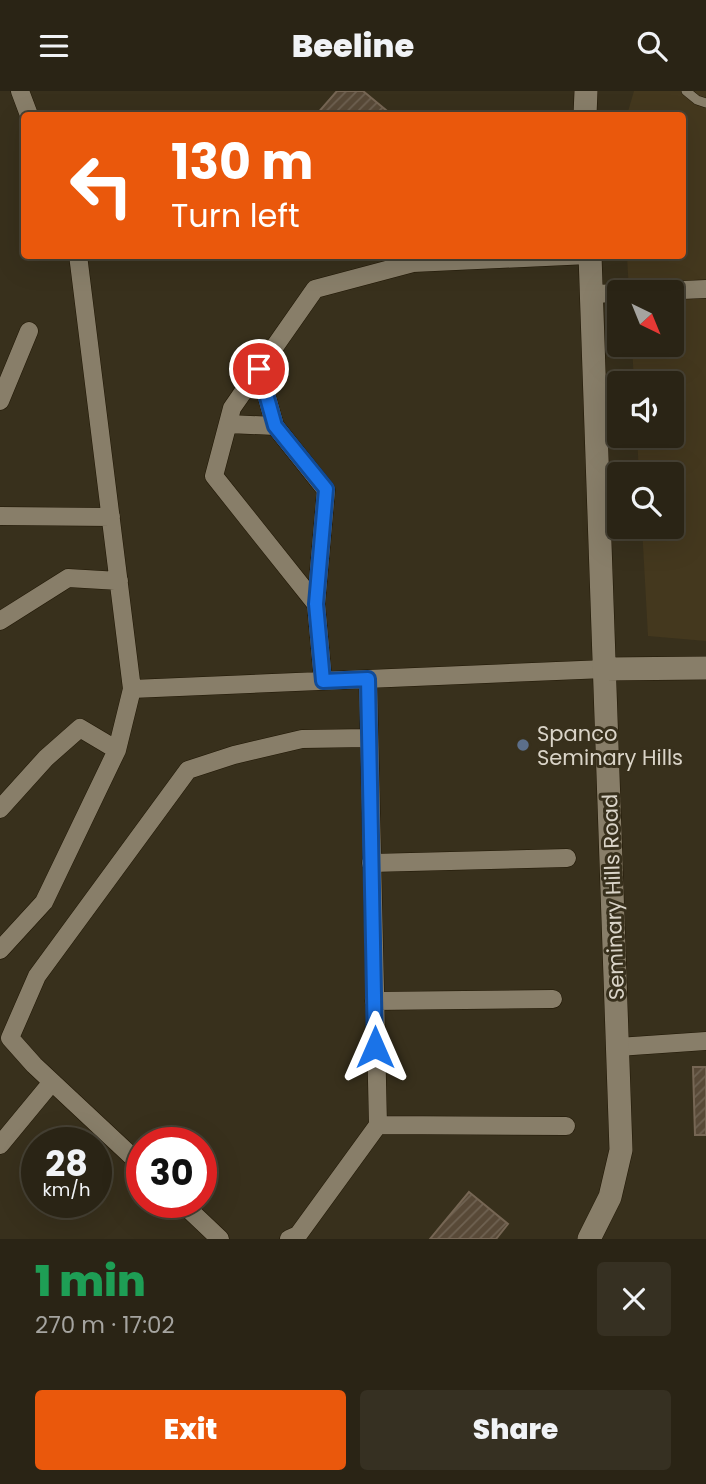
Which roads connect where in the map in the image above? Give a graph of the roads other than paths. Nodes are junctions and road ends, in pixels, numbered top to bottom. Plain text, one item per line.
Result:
1 (20, 91) edge
2 (586, 91) edge
3 (686, 91) edge
4 (706, 103) edge
5 (28, 112) edge
6 (585, 112) edge
7 (79, 259) edge
8 (501, 259) edge
9 (589, 259) edge
10 (706, 289) edge
11 (684, 290) edge
12 (607, 293) edge
13 (591, 294) junction
14 (29, 331) dead end
15 (259, 369) junction
16 (0, 401) edge
17 (228, 424) junction
18 (275, 426) junction
19 (0, 516) edge
20 (111, 517) junction
21 (119, 581) junction
22 (316, 604) junction
23 (0, 621) edge
24 (605, 669) junction
25 (706, 669) edge
26 (368, 679) junction
27 (323, 681) junction
28 (132, 689) junction
29 (368, 738) junction
30 (117, 750) junction
31 (0, 809) edge
32 (567, 858) dead end
33 (372, 863) junction
34 (0, 950) edge
35 (553, 999) dead end
36 (374, 1001) junction
37 (706, 1041) edge
38 (618, 1047) junction
39 (52, 1082) junction
40 (378, 1125) junction
41 (566, 1126) dead end
42 (0, 1145) edge
43 (126, 1151) edge
44 (198, 1218) edge
45 (220, 1239) edge
46 (289, 1239) edge
47 (589, 1239) edge

1 - 5 street
2 - 6 street
3 - 4 lane
7 - 20 street
8 - 15 street
9 - 13 street, Seminary Hills Road
10 - 11 street
12 - 13 street
13 - 24 street, Seminary Hills Road
14 - 16 street
15 - 17 street
15 - 18 street
17 - 18 street
17 - 22 street
18 - 22 street
19 - 20 street
20 - 21 street
21 - 23 street
21 - 28 street
22 - 27 street
24 - 25 street
24 - 26 street
24 - 38 street, Seminary Hills Road
26 - 27 street
26 - 29 street
27 - 28 street
28 - 30 street
29 - 33 street
29 - 39 street
30 - 31 street
30 - 34 street
32 - 33 street
33 - 36 street
35 - 36 street
36 - 40 street
37 - 38 street
38 - 47 street, Seminary Hills Road
39 - 42 street
39 - 43 street
40 - 41 street
40 - 46 street
44 - 45 street

